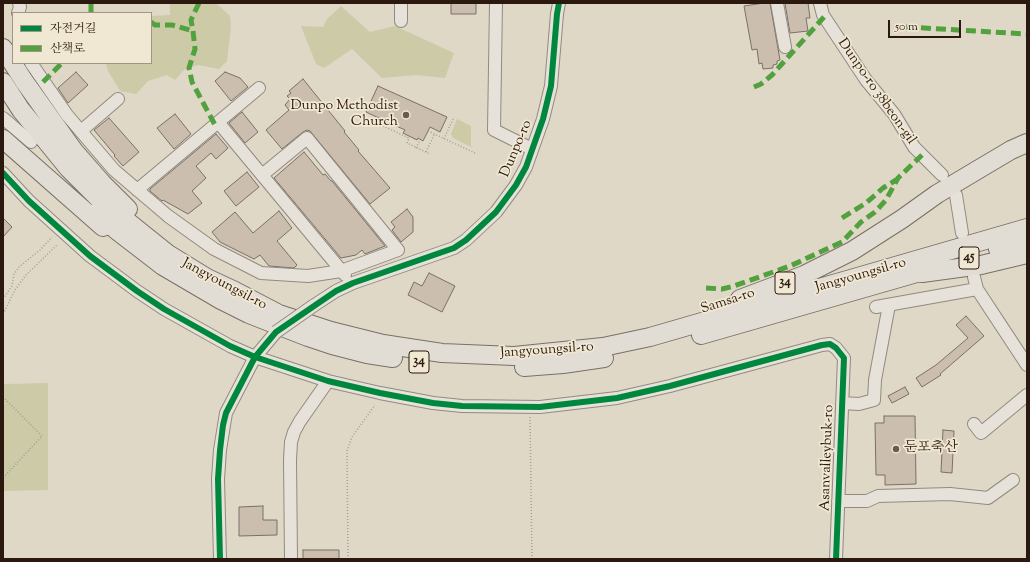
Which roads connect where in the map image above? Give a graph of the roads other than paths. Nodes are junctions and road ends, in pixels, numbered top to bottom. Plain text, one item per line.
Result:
1 (401, 3) edge
2 (496, 3) edge
3 (559, 3) edge
4 (777, 3) edge
5 (820, 3) edge
6 (401, 21) dead end
7 (3, 48) edge
8 (785, 48) dead end
9 (12, 62) edge
10 (13, 64) edge
11 (32, 64) edge
12 (3, 82) edge
13 (259, 88) dead end
14 (118, 99) dead end
15 (3, 103) edge
16 (3, 118) edge
17 (218, 122) junction
18 (81, 131) junction
19 (3, 139) edge
20 (31, 142) junction
21 (1027, 144) edge
22 (532, 149) junction
23 (3, 173) edge
24 (262, 175) junction
25 (942, 175) dead end
26 (137, 190) junction
27 (956, 196) dead end
28 (1027, 228) edge
29 (962, 233) dead end
30 (1027, 241) edge
31 (1027, 254) edge
32 (163, 266) junction
33 (341, 271) junction
34 (912, 274) junction
35 (207, 278) junction
36 (353, 283) junction
37 (889, 305) junction
38 (876, 307) dead end
39 (514, 356) junction
40 (255, 357) junction
41 (1027, 365) edge
42 (328, 381) junction
43 (1027, 395) edge
44 (842, 403) junction
45 (974, 424) dead end
46 (1013, 480) dead end
47 (838, 501) junction
48 (220, 559) edge
49 (291, 559) edge
50 (836, 559) edge

1 - 6 street
2 - 22 street, Dunpo-ro
3 - 22 street, Dunpo-ro
4 - 8 street
5 - 25 street, Dunpo-ro 38beon-gil
7 - 9 highway
10 - 35 highway
11 - 18 street
12 - 35 highway, Jangyoungsil-ro / 34
13 - 17 street
14 - 18 street
15 - 20 highway, Jangyoungsil-ro / 34
16 - 20 street
17 - 24 street
17 - 26 street
18 - 26 street
19 - 32 highway
20 - 32 highway, Jangyoungsil-ro / 34
21 - 39 highway, Samsa-ro / 34
22 - 36 street, Dunpo-ro
23 - 40 street
24 - 33 street
24 - 33 street
26 - 33 street
27 - 29 street
28 - 39 highway, Jangyoungsil-ro / 45
30 - 34 highway, Jangyoungsil-ro / 45
31 - 34 highway, 34
32 - 34 highway, Jangyoungsil-ro / 34
33 - 36 street
35 - 39 highway, Jangyoungsil-ro / 34
36 - 40 street, Dunpo-ro, bridge
37 - 38 street
37 - 41 street
37 - 44 street
40 - 42 street
40 - 48 street, Dunpo-ro
42 - 44 street, Asanvalleybuk-ro
42 - 49 street
43 - 45 street
44 - 47 street, Asanvalleybuk-ro
46 - 47 street
47 - 50 street, Asanvalleybuk-ro

